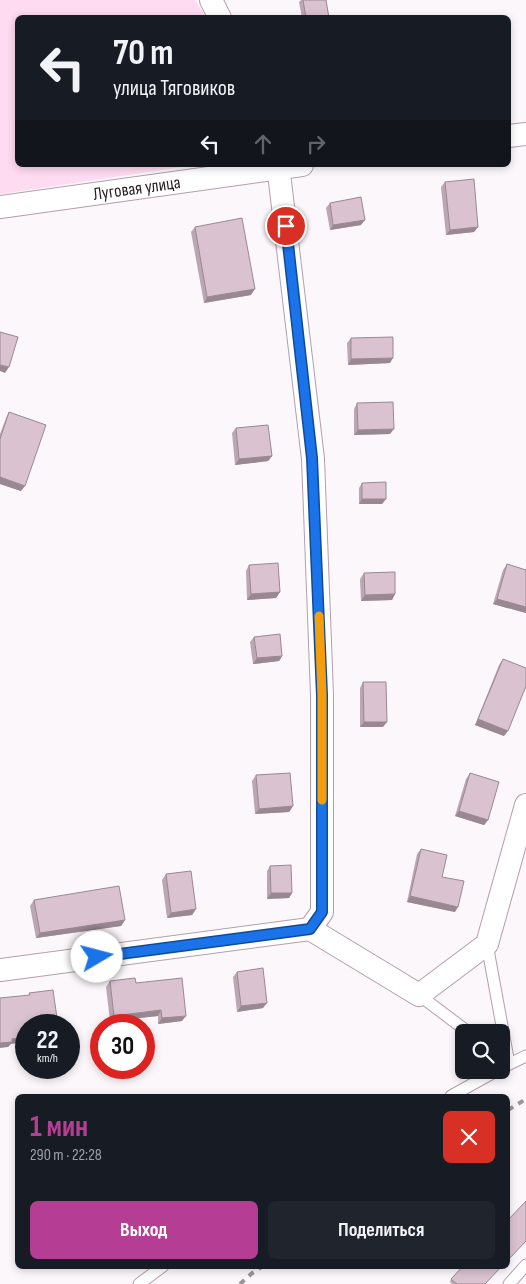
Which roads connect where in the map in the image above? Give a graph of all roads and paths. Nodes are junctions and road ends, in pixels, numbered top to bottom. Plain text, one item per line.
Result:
1 (211, 0) edge
2 (218, 15) edge
3 (526, 134) edge
4 (511, 136) edge
5 (272, 167) edge
6 (279, 167) edge
7 (0, 207) edge
8 (526, 805) edge
9 (310, 929) junction
10 (487, 944) junction
11 (0, 970) edge
12 (419, 995) junction
13 (457, 1024) edge
14 (498, 1024) edge
15 (526, 1056) edge
16 (510, 1062) edge
17 (480, 1079) edge
18 (454, 1094) edge
19 (526, 1265) edge
20 (159, 1269) edge
21 (139, 1284) edge
22 (509, 1284) edge

1 - 2 street
3 - 4 street
5 - 7 street, Луговая улица
6 - 9 street
8 - 10 street
9 - 11 street
9 - 12 street
10 - 12 street
10 - 14 lane
12 - 13 lane
15 - 16 lane
17 - 18 lane
19 - 22 lane
20 - 21 lane

